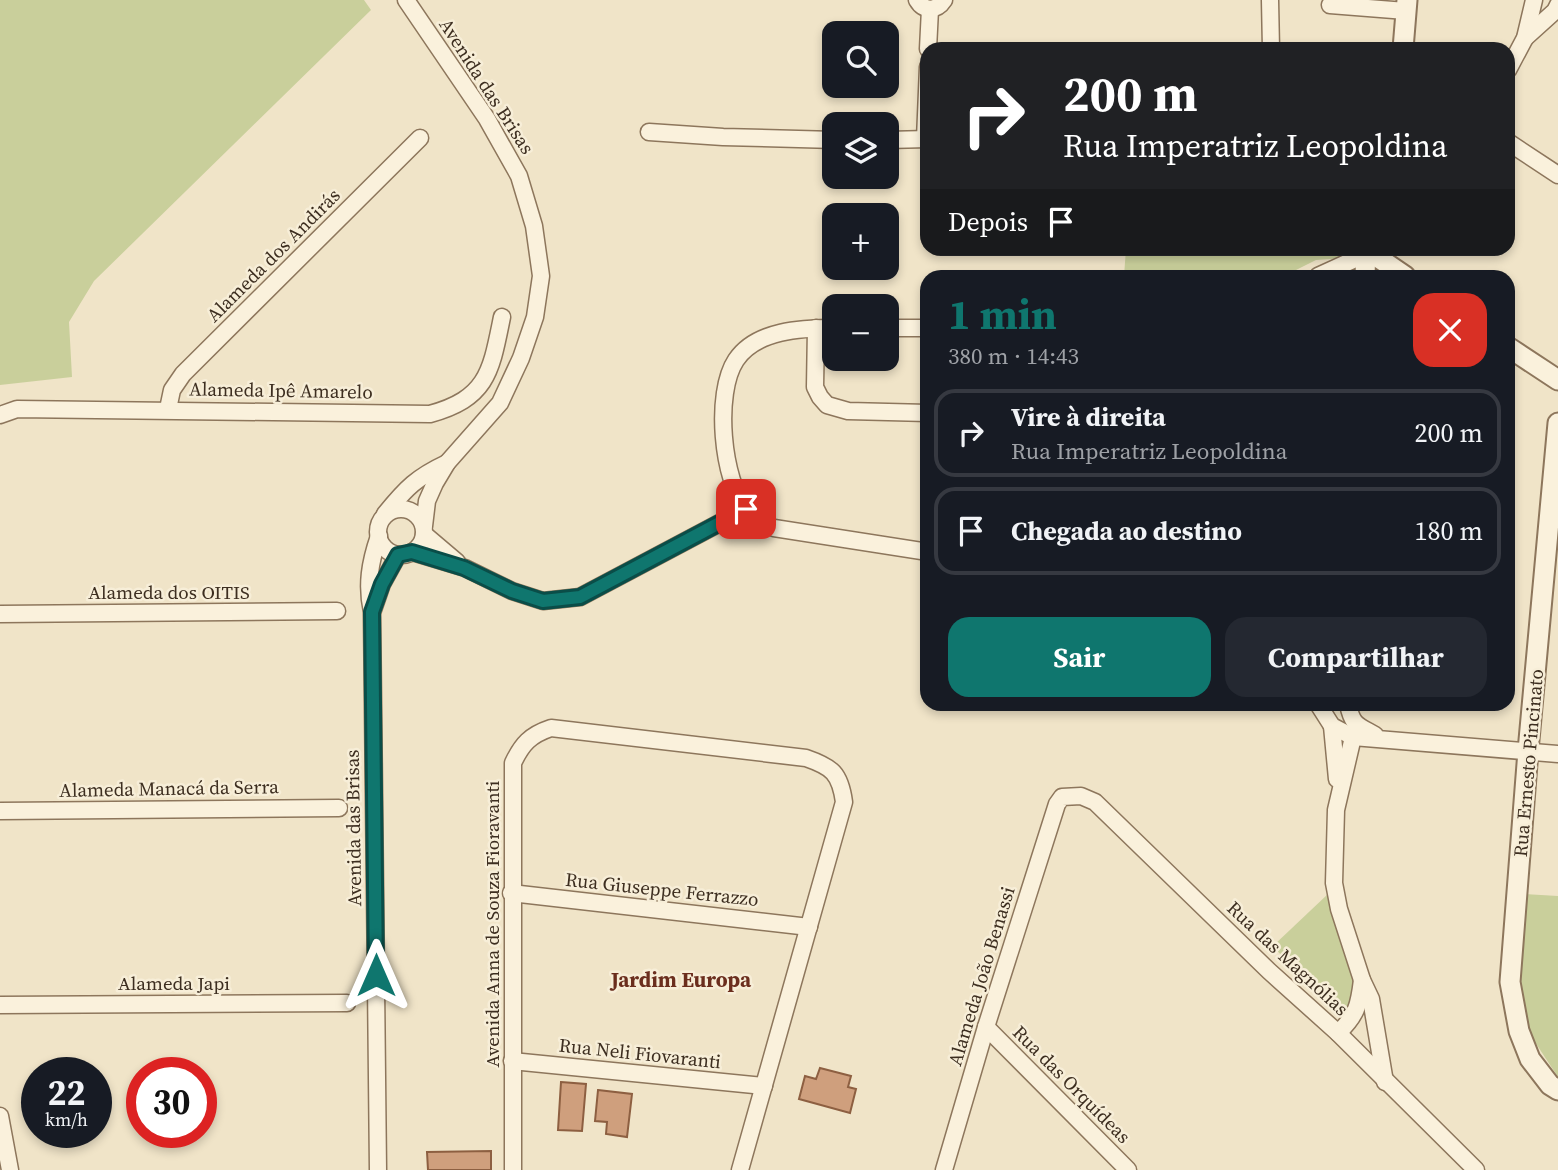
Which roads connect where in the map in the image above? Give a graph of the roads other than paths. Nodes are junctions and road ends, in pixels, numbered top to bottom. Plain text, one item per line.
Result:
1 (406, 0) edge
2 (944, 0) edge
3 (1270, 0) edge
4 (1534, 0) edge
5 (1328, 2) edge
6 (923, 5) edge
7 (1406, 5) edge
8 (1557, 9) edge
9 (1525, 38) junction
10 (927, 42) edge
11 (1271, 42) edge
12 (1403, 42) edge
13 (1515, 57) edge
14 (649, 131) dead end
15 (419, 138) dead end
16 (920, 139) edge
17 (822, 140) edge
18 (899, 140) edge
19 (1515, 147) edge
20 (1558, 175) edge
21 (1357, 256) edge
22 (1375, 256) edge
23 (1394, 267) edge
24 (1330, 270) edge
25 (502, 317) dead end
26 (816, 328) junction
27 (822, 328) edge
28 (899, 328) edge
29 (920, 328) edge
30 (1515, 352) edge
31 (1558, 380) edge
32 (168, 409) junction
33 (920, 412) edge
34 (0, 415) edge
35 (1558, 423) edge
36 (447, 463) junction
37 (746, 509) junction
38 (384, 516) junction
39 (424, 530) junction
40 (379, 536) junction
41 (920, 551) edge
42 (405, 553) junction
43 (464, 568) junction
44 (337, 611) dead end
45 (372, 612) junction
46 (0, 614) edge
47 (1322, 711) edge
48 (1350, 711) edge
49 (1332, 726) junction
50 (1353, 737) junction
51 (1383, 740) junction
52 (1528, 751) junction
53 (1558, 754) edge
54 (1339, 792) junction
55 (1062, 797) joint
56 (339, 808) dead end
57 (0, 811) edge
58 (511, 893) junction
59 (809, 927) junction
60 (1362, 980) junction
61 (347, 1003) dead end
62 (0, 1005) edge
63 (986, 1027) junction
64 (1338, 1033) junction
65 (512, 1061) junction
66 (1385, 1082) junction
67 (764, 1086) junction
68 (1558, 1090) edge
69 (0, 1116) edge
70 (10, 1170) edge
71 (377, 1170) edge
72 (513, 1170) edge
73 (740, 1170) edge
74 (944, 1170) edge
75 (1128, 1170) edge
76 (1476, 1170) edge

1 - 36 street, Avenida das Brisas
2 - 6 street
3 - 11 street
4 - 8 street
4 - 9 street
5 - 7 street
6 - 10 street
7 - 12 street
8 - 9 street
9 - 13 street
14 - 17 street
15 - 32 street, Alameda dos Andirás
16 - 18 street
19 - 20 street
21 - 24 street
22 - 23 street
25 - 32 street, Alameda Ipê Amarelo
26 - 27 street
26 - 33 street
26 - 37 street
28 - 29 street
30 - 31 street
32 - 34 street, Alameda Ipê Amarelo
35 - 52 street, Rua Ernesto Pincinato
36 - 38 street, Avenida das Brisas
36 - 39 street, Avenida das Brisas
37 - 41 street
37 - 43 street
38 - 39 street
38 - 40 street
39 - 42 street
39 - 43 street
40 - 42 street
40 - 45 street, Avenida das Brisas
42 - 43 street
42 - 45 street, Avenida das Brisas
44 - 46 street, Alameda dos OITIS
45 - 71 street, Avenida das Brisas
47 - 49 street
48 - 51 street
49 - 50 street
49 - 54 street
50 - 51 street
50 - 54 street
51 - 52 street
52 - 53 street
52 - 68 street, Rua Ernesto Pincinato
54 - 60 street
55 - 63 street, Alameda João Benassi
55 - 64 street, Rua das Magnólias
56 - 57 street, Alameda Manacá da Serra
58 - 59 street, Rua Giuseppe Ferrazzo
58 - 59 street, Avenida Anna de Souza Fioravanti
58 - 65 street, Avenida Anna de Souza Fioravanti
59 - 67 street, Avenida Anna de Souza Fioravanti
60 - 64 street
60 - 66 street
61 - 62 street, Alameda Japi
63 - 74 street, Alameda João Benassi
63 - 75 street, Rua das Orquídeas
64 - 66 street, Rua das Magnólias
65 - 67 street, Rua Neli Fiovaranti
65 - 72 street, Avenida Anna de Souza Fioravanti
66 - 76 street, Rua das Magnólias
67 - 73 street, Avenida Anna de Souza Fioravanti
69 - 70 street

